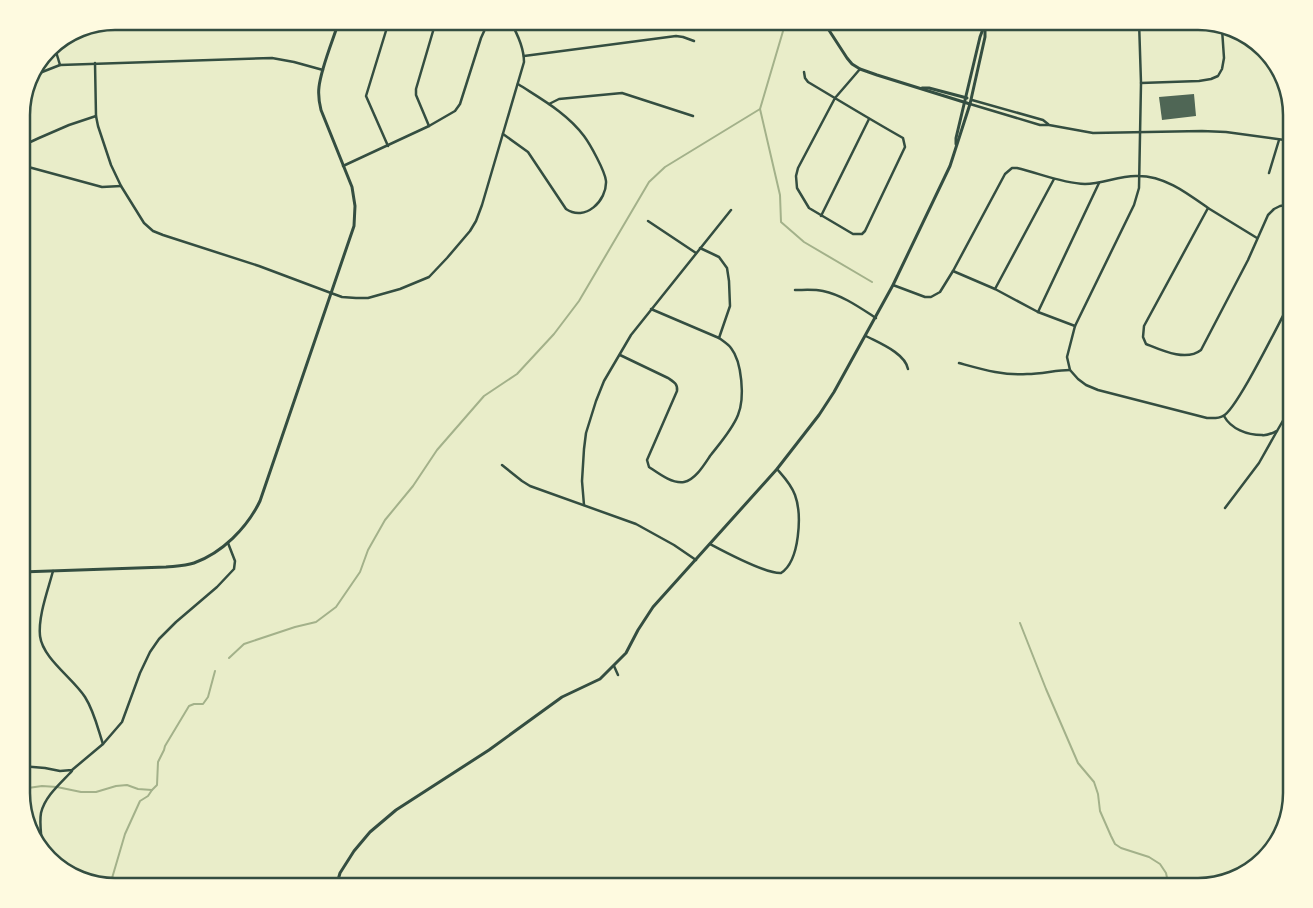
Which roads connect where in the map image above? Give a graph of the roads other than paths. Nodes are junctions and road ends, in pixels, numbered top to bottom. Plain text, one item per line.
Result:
1 (336, 30) edge
2 (386, 30) edge
3 (433, 30) edge
4 (485, 30) edge
5 (514, 30) edge
6 (829, 30) edge
7 (983, 30) edge
8 (985, 30) edge
9 (1139, 30) edge
10 (1222, 34) edge
11 (694, 41) dead end
12 (57, 54) edge
13 (524, 56) junction
14 (95, 63) junction
15 (60, 65) junction
16 (860, 69) junction
17 (323, 70) junction
18 (42, 72) edge
19 (804, 72) dead end
20 (1141, 83) junction
21 (518, 84) junction
22 (919, 88) junction
23 (835, 98) junction
24 (966, 98) junction
25 (972, 100) junction
26 (965, 102) junction
27 (549, 104) junction
28 (970, 104) junction
29 (96, 116) junction
30 (693, 116) dead end
31 (869, 119) junction
32 (1049, 125) junction
33 (429, 126) junction
34 (1139, 131) junction
35 (503, 134) junction
36 (1279, 140) junction
37 (1283, 141) edge
38 (30, 142) edge
39 (388, 146) junction
40 (956, 146) junction
41 (343, 166) junction
42 (30, 167) edge
43 (1269, 172) dead end
44 (1138, 176) junction
45 (1054, 179) junction
46 (1099, 182) junction
47 (121, 186) junction
48 (1283, 206) edge
49 (1208, 208) junction
50 (731, 210) dead end
51 (821, 216) junction
52 (648, 221) dead end
53 (1256, 238) junction
54 (700, 248) junction
55 (696, 253) junction
56 (953, 270) junction
57 (893, 285) junction
58 (995, 289) junction
59 (795, 290) dead end
60 (331, 293) junction
61 (651, 309) junction
62 (1038, 312) junction
63 (1283, 316) edge
64 (876, 318) junction
65 (1075, 326) junction
66 (866, 336) junction
67 (719, 338) junction
68 (620, 355) junction
69 (958, 363) dead end
70 (908, 369) dead end
71 (1070, 370) junction
72 (1224, 416) junction
73 (1283, 421) edge
74 (1277, 431) junction
75 (502, 464) dead end
76 (776, 470) junction
77 (584, 505) junction
78 (1225, 508) dead end
79 (228, 542) junction
80 (710, 544) junction
81 (696, 560) junction
82 (53, 571) junction
83 (30, 572) edge
84 (614, 666) junction
85 (618, 675) dead end
86 (103, 744) junction
87 (30, 767) edge
88 (72, 770) junction
89 (42, 837) edge
90 (339, 878) edge

1 - 17 street
2 - 39 street
3 - 33 street
4 - 33 street
5 - 13 street
6 - 16 street
7 - 24 street
8 - 25 street
9 - 20 street
10 - 20 street
11 - 13 street
12 - 15 street
13 - 21 street
14 - 15 street
14 - 17 street
14 - 29 street
15 - 18 street
16 - 22 street
16 - 23 street
17 - 41 street
19 - 23 street
20 - 34 street
21 - 27 street
21 - 35 street
22 - 24 street
22 - 26 street
23 - 31 street
23 - 51 street
24 - 25 street
24 - 26 street
25 - 28 street
25 - 32 street
26 - 28 street
26 - 40 street
27 - 30 street
27 - 35 street
28 - 32 street
28 - 40 street
29 - 38 street
29 - 47 street
31 - 51 street
31 - 51 street
32 - 34 street
33 - 39 street
34 - 36 street
34 - 44 street
35 - 60 street
36 - 37 street
36 - 43 street
39 - 41 street
40 - 57 street
41 - 60 street
42 - 47 street
44 - 46 street
44 - 49 street
44 - 65 street
45 - 46 street
45 - 56 street
45 - 58 street
46 - 62 street
47 - 60 street
48 - 53 street
49 - 53 street
49 - 53 street
50 - 54 street
52 - 55 street
54 - 55 street
54 - 67 street
55 - 61 street
56 - 57 street
56 - 58 street
57 - 64 street
58 - 62 street
59 - 64 street
60 - 79 street
61 - 67 street
61 - 68 street
62 - 65 street
63 - 72 street
64 - 66 street
65 - 71 street
66 - 70 street
66 - 76 street
67 - 68 street
68 - 77 street
69 - 71 street
71 - 72 street
72 - 74 street
73 - 74 street
74 - 78 street
75 - 77 street
76 - 80 street
76 - 80 street
77 - 81 street
79 - 82 street
79 - 86 street
80 - 81 street
81 - 84 street
82 - 83 street
82 - 86 street
84 - 85 street
84 - 90 street
86 - 88 street
87 - 88 street
88 - 89 street

